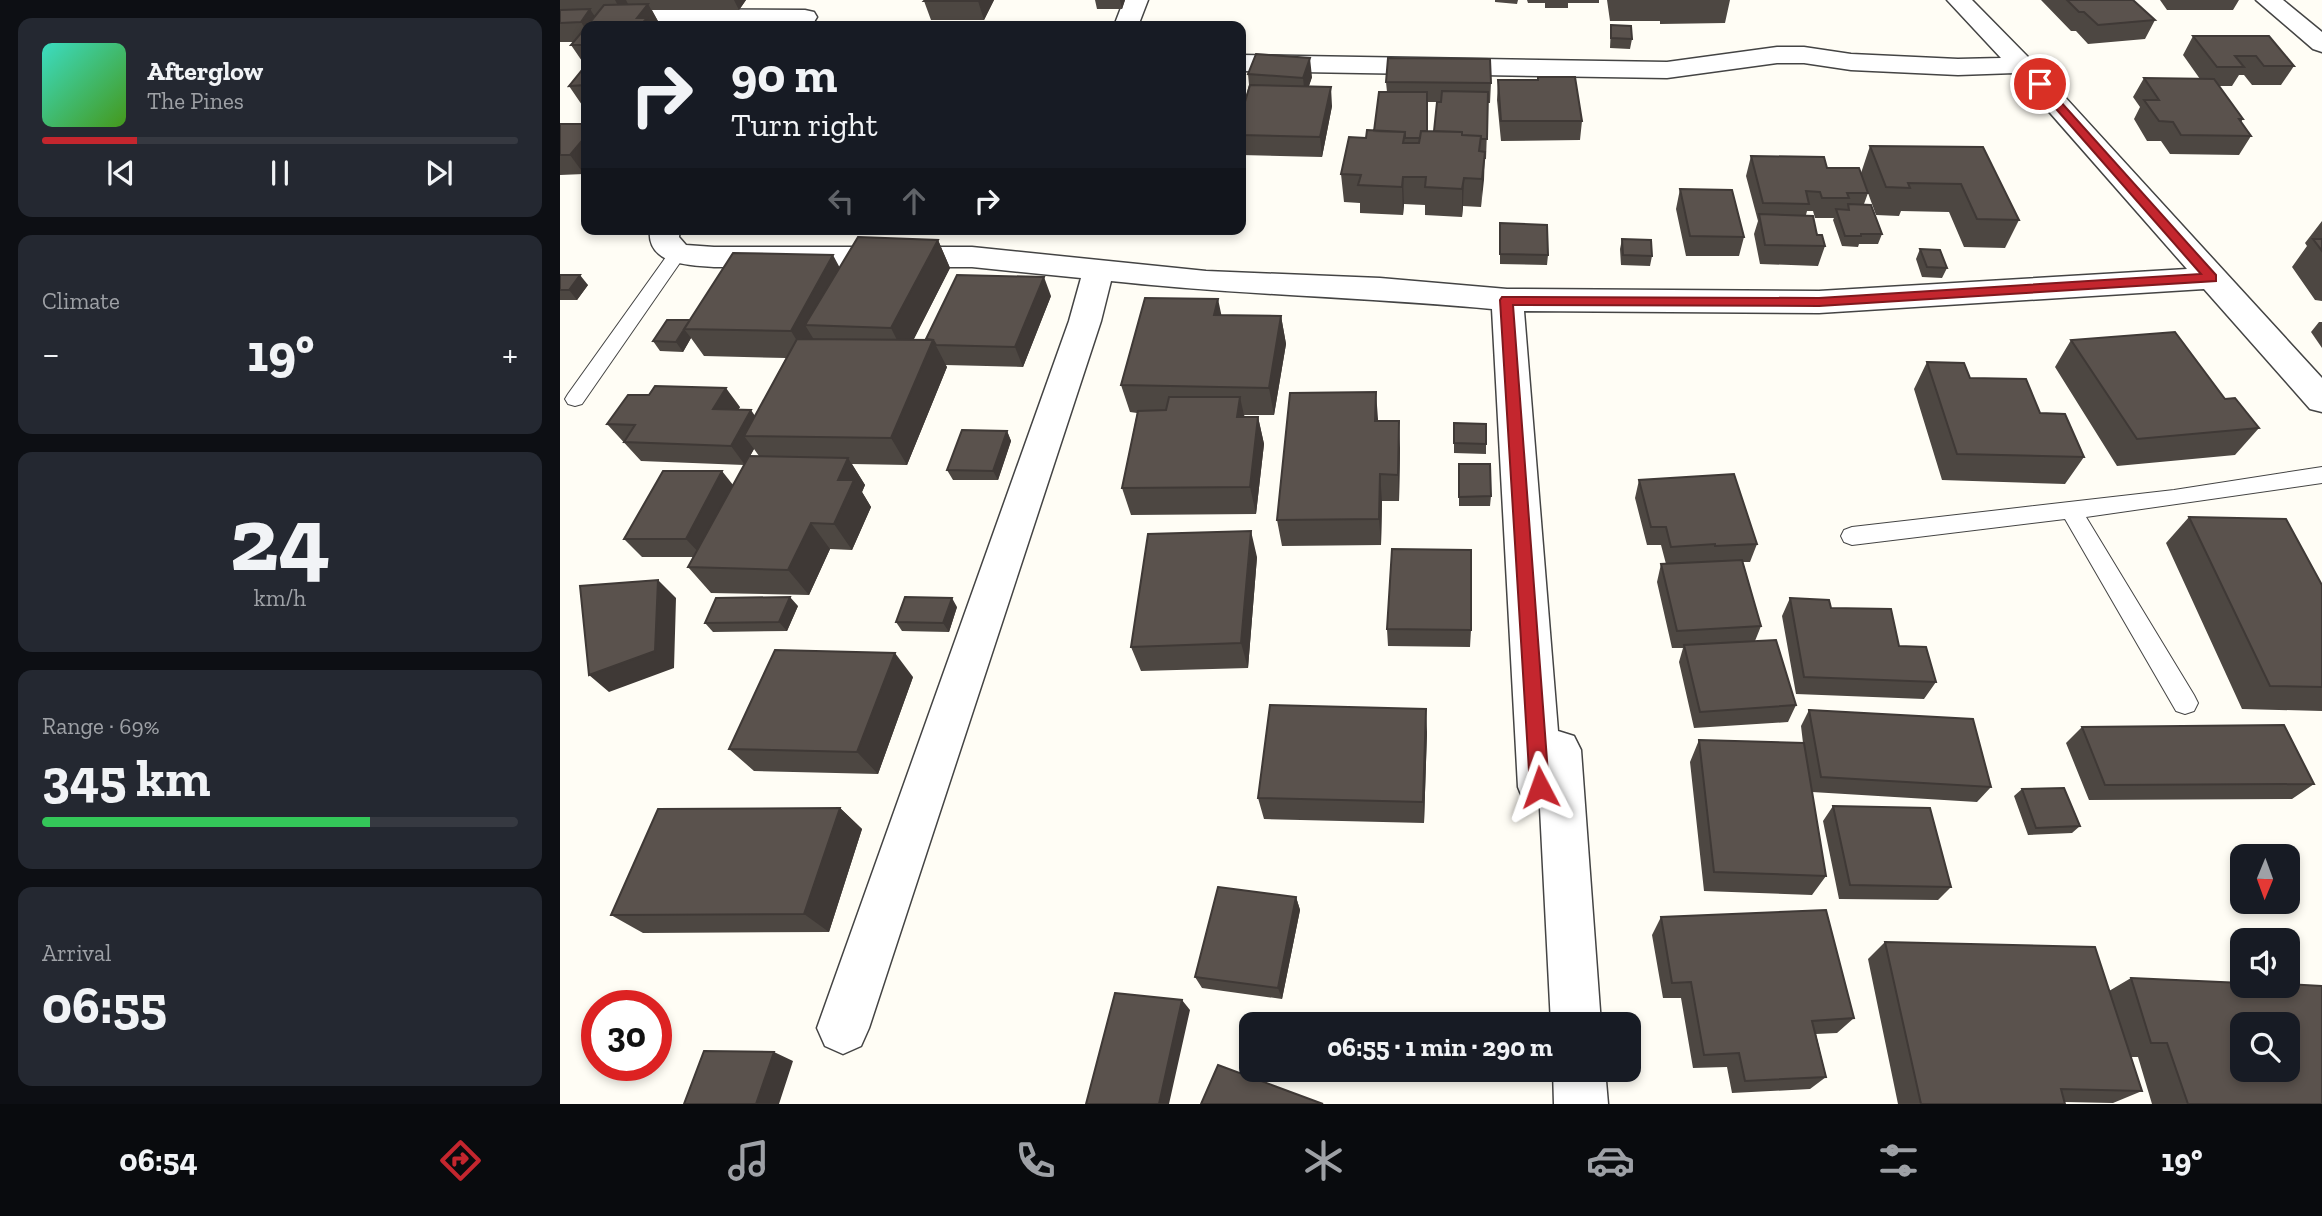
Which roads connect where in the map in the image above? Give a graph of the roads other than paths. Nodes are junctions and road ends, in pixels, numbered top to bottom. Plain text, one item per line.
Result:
1 (1136, 0) edge
2 (1959, 0) edge
3 (2268, 0) edge
4 (806, 14) edge
5 (560, 16) edge
6 (1128, 21) edge
7 (2322, 44) edge
8 (1246, 63) edge
9 (2022, 65) junction
10 (671, 242) edge
11 (1099, 269) junction
12 (2211, 278) junction
13 (1507, 300) junction
14 (575, 399) dead end
15 (2322, 400) edge
16 (2322, 475) edge
17 (2070, 509) junction
18 (1852, 536) dead end
19 (2185, 703) dead end
20 (1557, 708) dead end
21 (1540, 787) dead end
22 (1575, 1012) edge
23 (843, 1028) dead end
24 (1580, 1082) edge
25 (1581, 1104) edge

1 - 6 street
2 - 9 street
3 - 7 street
4 - 5 street
8 - 9 street
9 - 12 street
10 - 11 street
10 - 14 lane
11 - 13 street
11 - 23 street
12 - 13 street
12 - 15 street
13 - 21 street
16 - 17 lane
17 - 18 lane
17 - 19 lane
20 - 22 street
24 - 25 street

